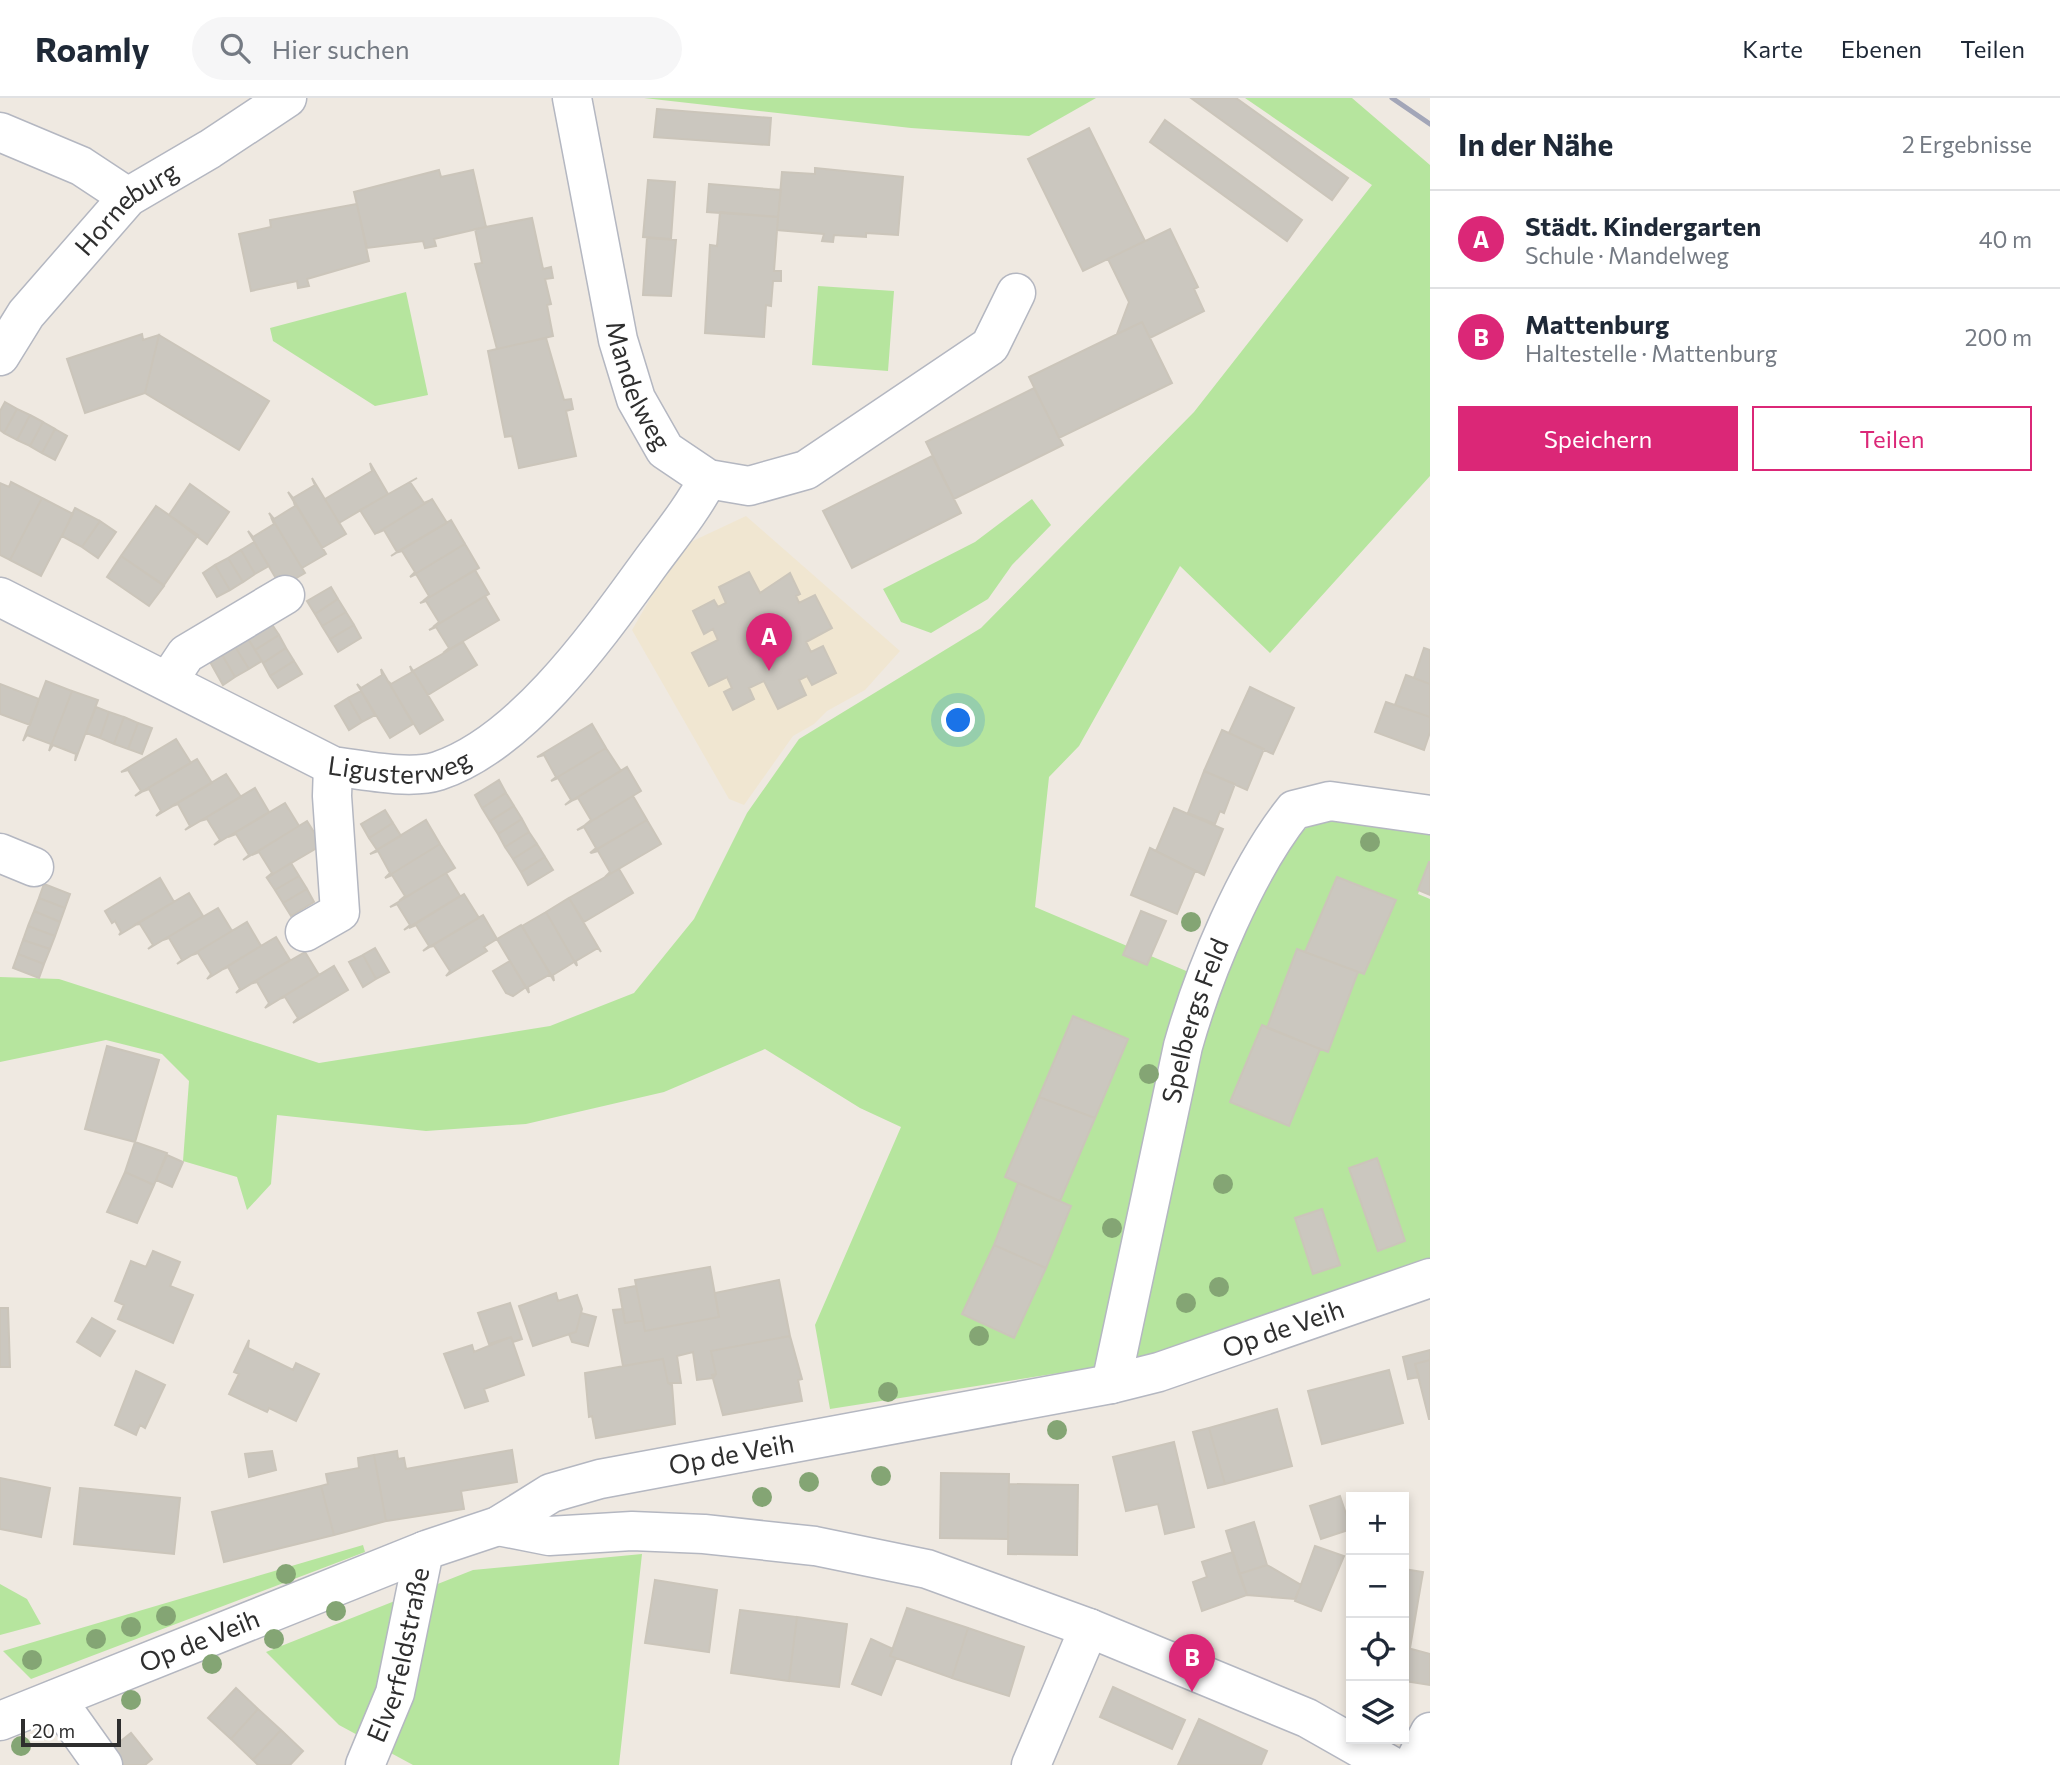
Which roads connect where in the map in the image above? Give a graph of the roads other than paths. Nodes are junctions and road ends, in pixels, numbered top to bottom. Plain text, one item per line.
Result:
1 (287, 98) edge
2 (572, 98) edge
3 (0, 132) edge
4 (128, 197) junction
5 (1016, 293) dead end
6 (0, 356) edge
7 (708, 479) junction
8 (285, 595) dead end
9 (0, 597) edge
10 (168, 681) junction
11 (333, 766) junction
12 (1430, 815) edge
13 (306, 932) dead end
14 (1430, 1278) edge
15 (1111, 1384) junction
16 (637, 1472) junction
17 (498, 1526) junction
18 (632, 1531) junction
19 (424, 1551) junction
20 (1089, 1628) junction
21 (57, 1699) junction
22 (0, 1721) edge
23 (1430, 1732) edge
24 (372, 1762) edge
25 (103, 1765) edge
26 (1031, 1765) edge
27 (1390, 1765) edge
28 (1413, 1765) edge

1 - 4 street, Horneburg
2 - 7 street, Mandelweg
3 - 4 street
4 - 6 street, Horneburg
5 - 7 street, Mandelweg
7 - 11 street, Ligusterweg
8 - 10 street
9 - 10 street, Ligusterweg
10 - 11 street, Ligusterweg
11 - 13 street
12 - 15 street, Spelbergs Feld
14 - 15 street, Op de Veih
15 - 16 street, Op de Veih
16 - 17 street, Op de Veih
16 - 18 street
17 - 18 street
17 - 19 street, Op de Veih
18 - 20 street
19 - 21 street, Op de Veih
19 - 24 street, Elverfeldstraße
20 - 26 street
20 - 27 street
21 - 22 street, Op de Veih
21 - 25 street
23 - 28 street

